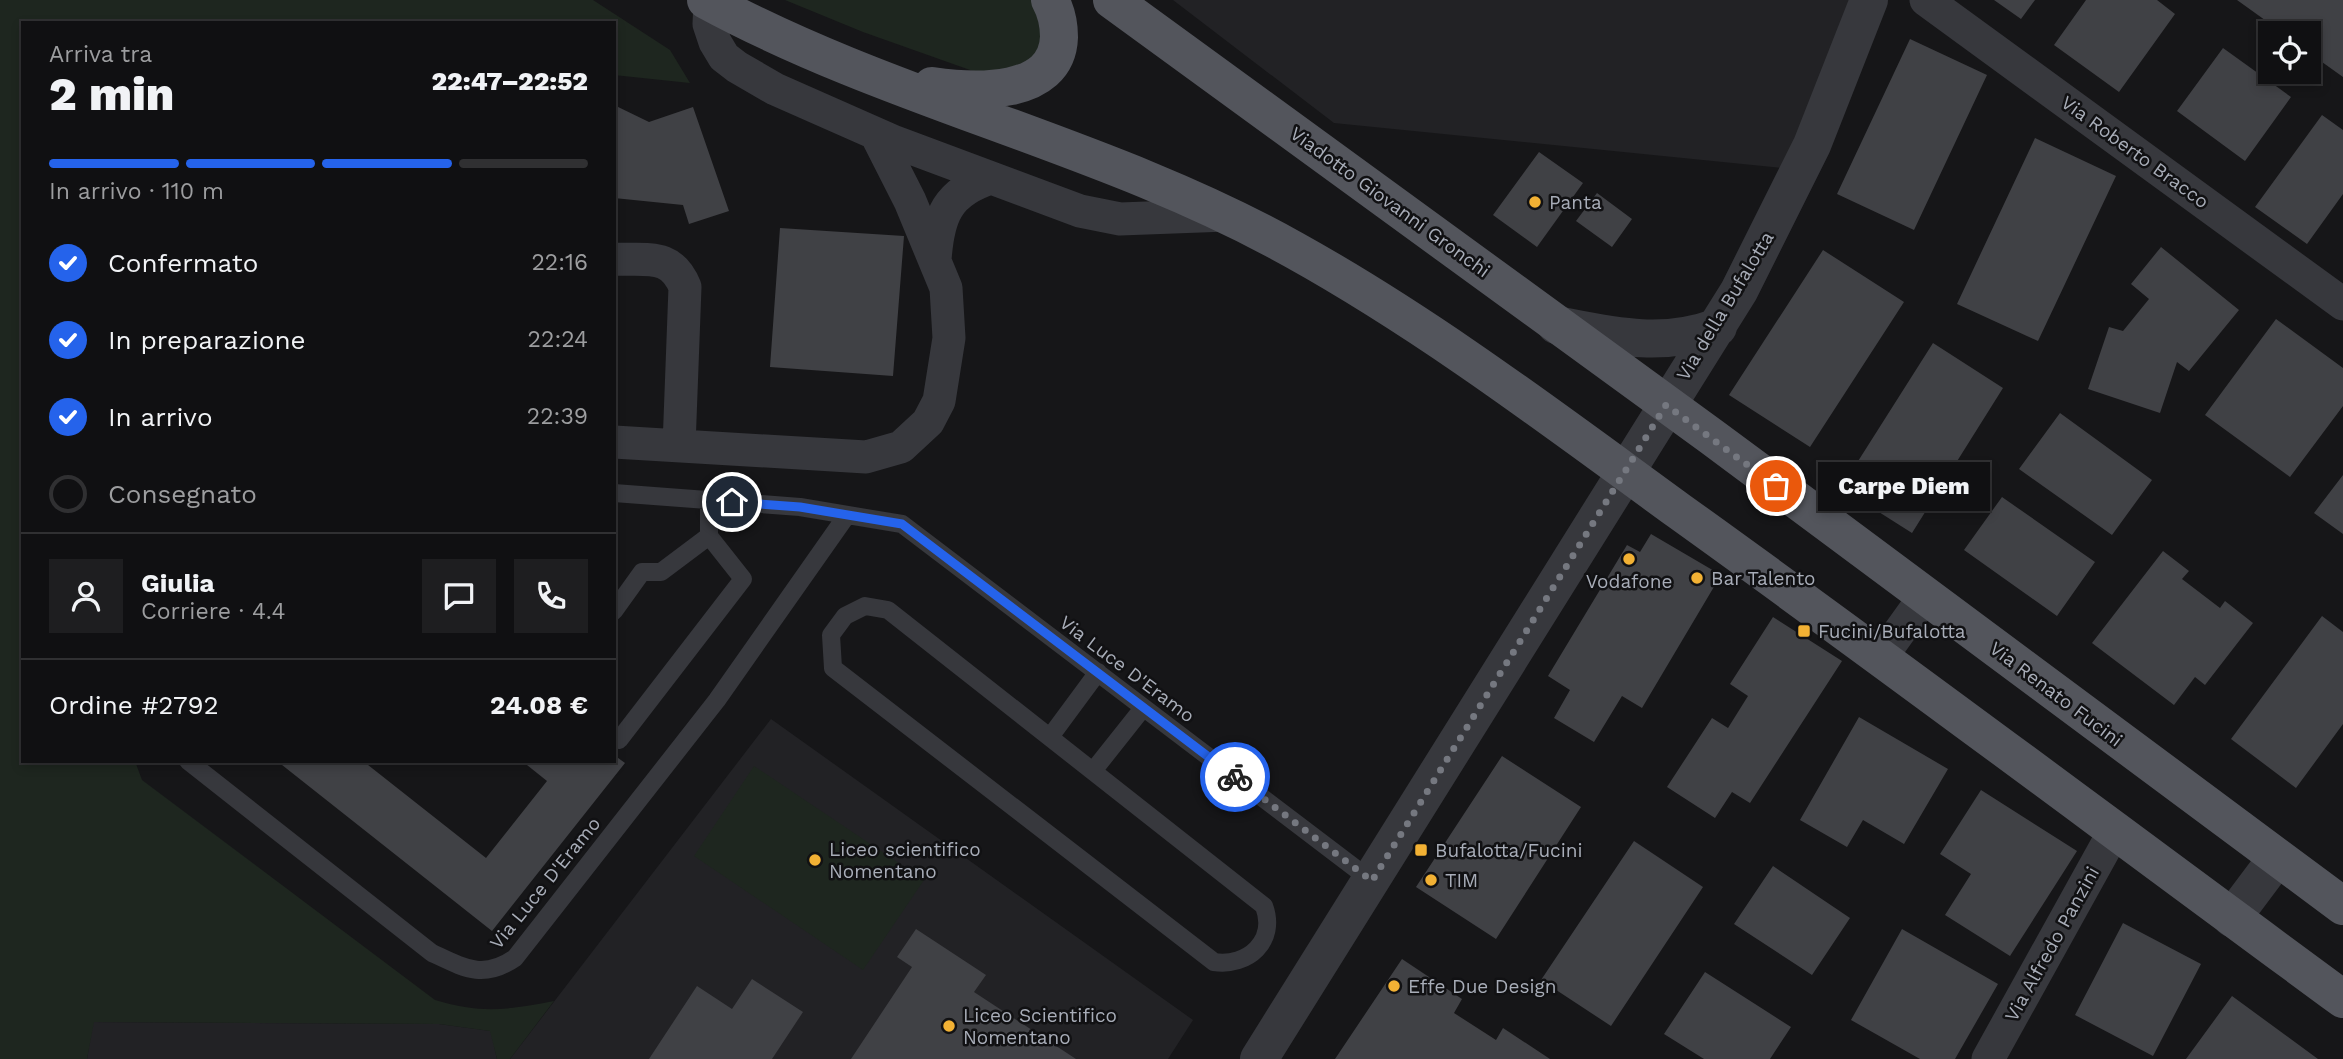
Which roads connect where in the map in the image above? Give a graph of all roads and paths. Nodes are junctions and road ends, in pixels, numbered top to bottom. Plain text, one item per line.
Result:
1 (1050, 0) edge
2 (1112, 0) edge
3 (1869, 0) edge
4 (1926, 0) edge
5 (708, 1) edge
6 (835, 62) junction
7 (876, 134) junction
8 (991, 178) junction
9 (1227, 215) junction
10 (616, 259) edge
11 (935, 263) junction
12 (2343, 304) edge
13 (1556, 325) junction
14 (1718, 327) junction
15 (1666, 405) junction
16 (616, 442) edge
17 (679, 446) junction
18 (1625, 471) junction
19 (616, 493) edge
20 (709, 500) junction
21 (847, 515) junction
22 (709, 536) junction
23 (1925, 596) junction
24 (616, 608) edge
25 (1882, 656) junction
26 (1098, 672) junction
27 (1143, 708) junction
28 (1050, 737) junction
29 (616, 738) edge
30 (191, 763) edge
31 (1093, 771) junction
32 (2115, 830) junction
33 (2277, 859) junction
34 (1372, 881) junction
35 (2343, 906) edge
36 (2232, 918) junction
37 (2343, 999) edge
38 (1264, 1057) edge
39 (1988, 1059) edge

1 - 6 main road
2 - 13 main road, Viadotto Giovanni Gronchi
3 - 14 street, Via della Bufalotta
4 - 12 street, Via Roberto Bracco
5 - 6 main road
5 - 7 street
6 - 9 main road
7 - 8 street
7 - 11 street
8 - 9 street
8 - 11 street
9 - 18 main road
10 - 17 street
11 - 17 street
13 - 14 street
13 - 15 main road, Viadotto Giovanni Gronchi
14 - 15 street, Via della Bufalotta
15 - 18 street, Via della Bufalotta
15 - 23 main road, Via Renato Fucini
16 - 17 street
18 - 25 main road
18 - 34 street, Via della Bufalotta
19 - 20 lane, Via Luce D'Eramo
20 - 21 lane, Via Luce D'Eramo
20 - 22 lane
21 - 26 lane, Via Luce D'Eramo
21 - 30 lane, Via Luce D'Eramo
22 - 24 lane
22 - 29 lane
23 - 25 street
23 - 33 main road, Via Renato Fucini
25 - 32 main road
26 - 27 lane, Via Luce D'Eramo
26 - 28 lane
27 - 31 lane
27 - 34 lane, Via Luce D'Eramo
28 - 31 lane
28 - 31 lane
32 - 36 main road
32 - 39 street, Via Alfredo Panzini
33 - 35 main road, Via Renato Fucini
33 - 36 street
34 - 38 street, Via della Bufalotta
36 - 37 main road

